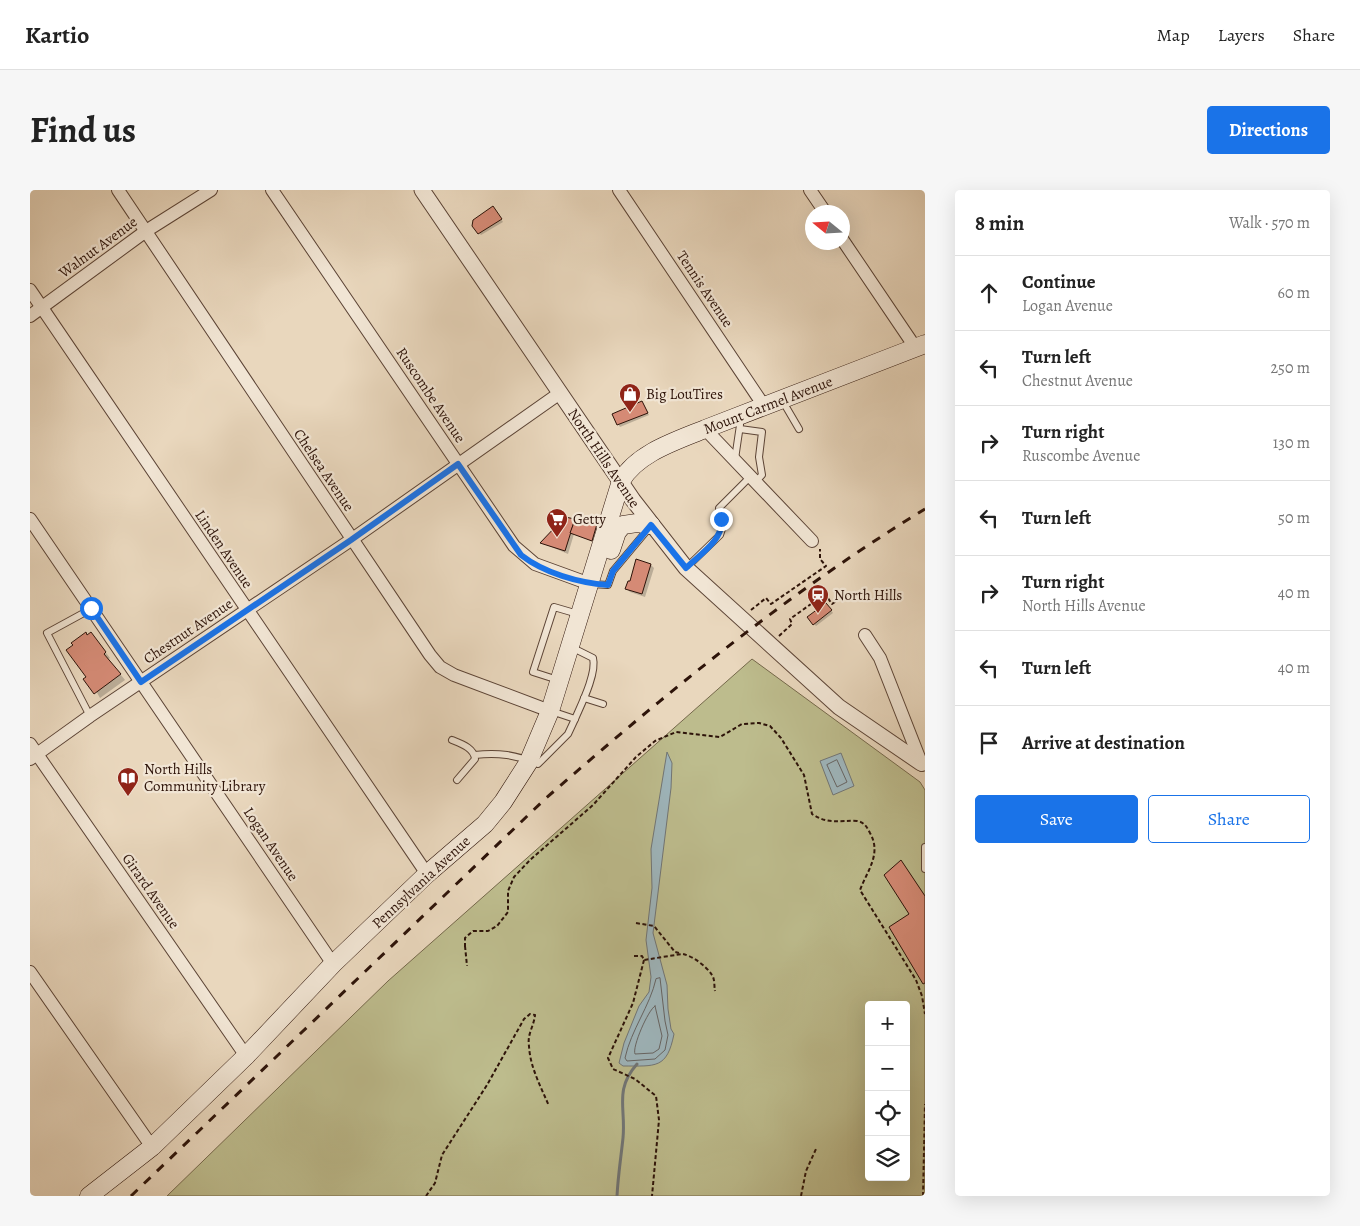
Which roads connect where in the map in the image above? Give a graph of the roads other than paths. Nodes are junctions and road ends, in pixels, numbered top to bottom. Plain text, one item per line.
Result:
1 (118, 190) edge
2 (211, 190) edge
3 (272, 190) edge
4 (422, 190) edge
5 (619, 190) edge
6 (810, 190) edge
7 (820, 205) edge
8 (146, 231) junction
9 (850, 250) edge
10 (30, 290) edge
11 (42, 308) junction
12 (30, 316) edge
13 (920, 346) edge
14 (560, 393) junction
15 (782, 399) junction
16 (764, 406) junction
17 (741, 421) junction
18 (799, 428) dead end
19 (705, 429) junction
20 (735, 461) junction
21 (458, 464) junction
22 (753, 480) junction
23 (621, 481) junction
24 (30, 519) edge
25 (651, 525) junction
26 (351, 540) junction
27 (816, 545) road end
28 (686, 568) junction
29 (590, 584) junction
30 (91, 608) junction
31 (247, 612) junction
32 (580, 615) junction
33 (865, 635) dead end
34 (570, 647) junction
35 (560, 681) junction
36 (141, 682) junction
37 (584, 698) junction
38 (603, 704) dead end
39 (550, 711) junction
40 (90, 716) junction
41 (575, 719) junction
42 (452, 740) dead end
43 (32, 752) edge
44 (475, 755) junction
45 (529, 761) junction
46 (924, 765) edge
47 (457, 780) dead end
48 (925, 847) edge
49 (925, 869) edge
50 (427, 874) junction
51 (333, 964) junction
52 (30, 972) edge
53 (246, 1056) junction
54 (152, 1147) junction
55 (89, 1196) edge

1 - 8 street, Chelsea Avenue
2 - 8 street, Walnut Avenue
3 - 21 street, Ruscombe Avenue
4 - 14 street, North Hills Avenue
5 - 16 street, Tennis Avenue
6 - 7 street
8 - 11 street, Walnut Avenue
8 - 26 street, Chelsea Avenue
9 - 13 street
10 - 11 street, Linden Avenue
11 - 12 street, Walnut Avenue
11 - 31 street, Linden Avenue
13 - 15 main road, Mount Carmel Avenue
14 - 21 street, Chestnut Avenue
14 - 23 street, North Hills Avenue
15 - 16 main road, Mount Carmel Avenue
15 - 18 lane
16 - 17 main road, Mount Carmel Avenue
17 - 19 main road, Mount Carmel Avenue
17 - 20 lane
17 - 22 lane
19 - 20 street
19 - 23 main road, Mount Carmel Avenue
20 - 22 street
21 - 26 street, Chestnut Avenue
21 - 29 street, Ruscombe Avenue
22 - 27 street
22 - 28 lane
23 - 25 street, North Hills Avenue
23 - 29 main road, Pennsylvania Avenue
24 - 30 street, Logan Avenue
25 - 28 street, North Hills Avenue
25 - 29 main road
26 - 31 street, Chestnut Avenue
26 - 39 street, Chelsea Avenue
28 - 46 street, North Hills Avenue
29 - 32 main road, Pennsylvania Avenue
30 - 36 street, Logan Avenue
30 - 40 lane
31 - 36 street, Chestnut Avenue
31 - 50 street, Linden Avenue
32 - 34 main road, Pennsylvania Avenue
32 - 35 lane
33 - 46 street
34 - 35 main road, Pennsylvania Avenue
34 - 37 lane
35 - 39 main road, Pennsylvania Avenue
36 - 40 street, Chestnut Avenue
36 - 51 street, Logan Avenue
37 - 38 lane
37 - 41 lane
39 - 41 lane
39 - 45 main road, Pennsylvania Avenue
40 - 43 street, Chestnut Avenue
41 - 45 lane
42 - 44 lane
43 - 53 street, Girard Avenue
44 - 45 lane
44 - 47 lane
45 - 50 main road, Pennsylvania Avenue
48 - 49 lane
50 - 51 main road, Pennsylvania Avenue
51 - 53 main road, Pennsylvania Avenue
52 - 54 street
53 - 54 main road, Pennsylvania Avenue
54 - 55 main road, Pennsylvania Avenue

